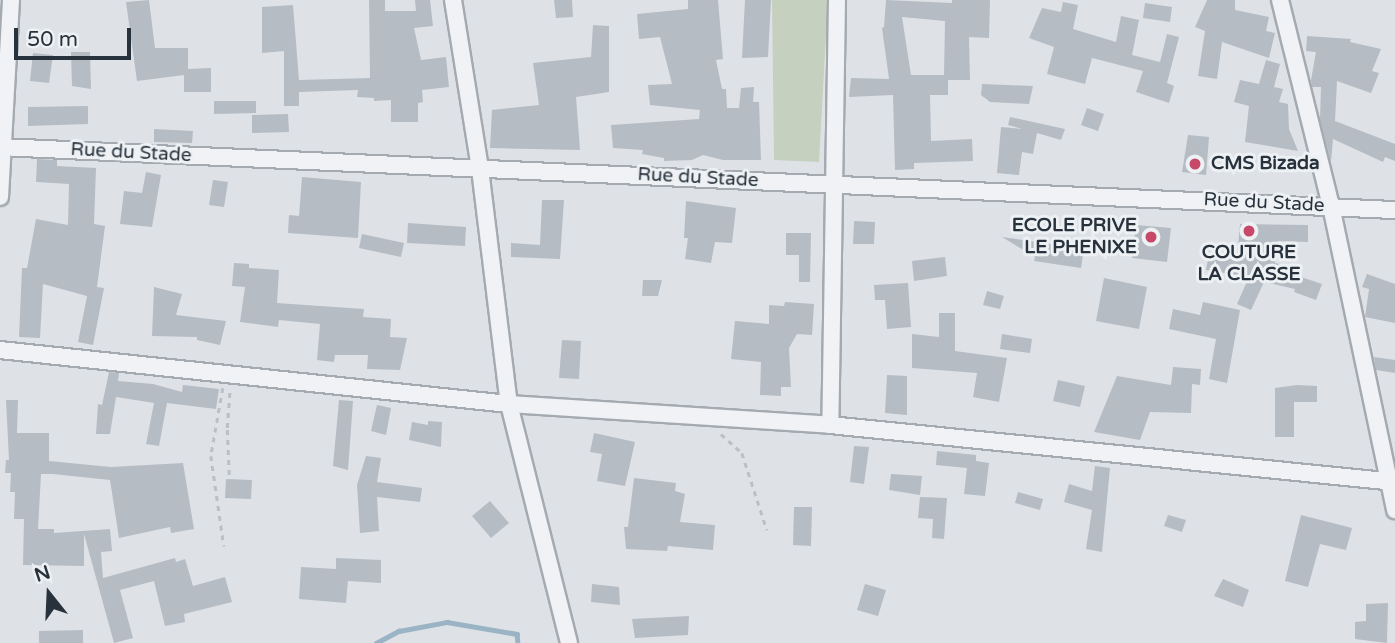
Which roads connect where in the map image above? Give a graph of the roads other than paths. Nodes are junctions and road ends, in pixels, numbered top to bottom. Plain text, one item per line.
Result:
1 (11, 0) edge
2 (453, 0) edge
3 (838, 0) edge
4 (1280, 0) edge
5 (2, 147) edge
6 (480, 169) junction
7 (835, 184) junction
8 (0, 197) edge
9 (1331, 206) junction
10 (1395, 210) edge
11 (0, 350) edge
12 (509, 404) junction
13 (830, 425) junction
14 (1392, 482) edge
15 (1395, 510) edge
16 (569, 643) edge

1 - 5 street
2 - 6 street
3 - 7 street
4 - 9 street
5 - 6 street, Rue du Stade
5 - 8 street
6 - 7 street, Rue du Stade
6 - 12 street
7 - 9 street, Rue du Stade
7 - 13 street
9 - 10 street, Rue du Stade
9 - 14 street
11 - 12 street
12 - 13 street
12 - 16 street
13 - 14 street
14 - 15 street

